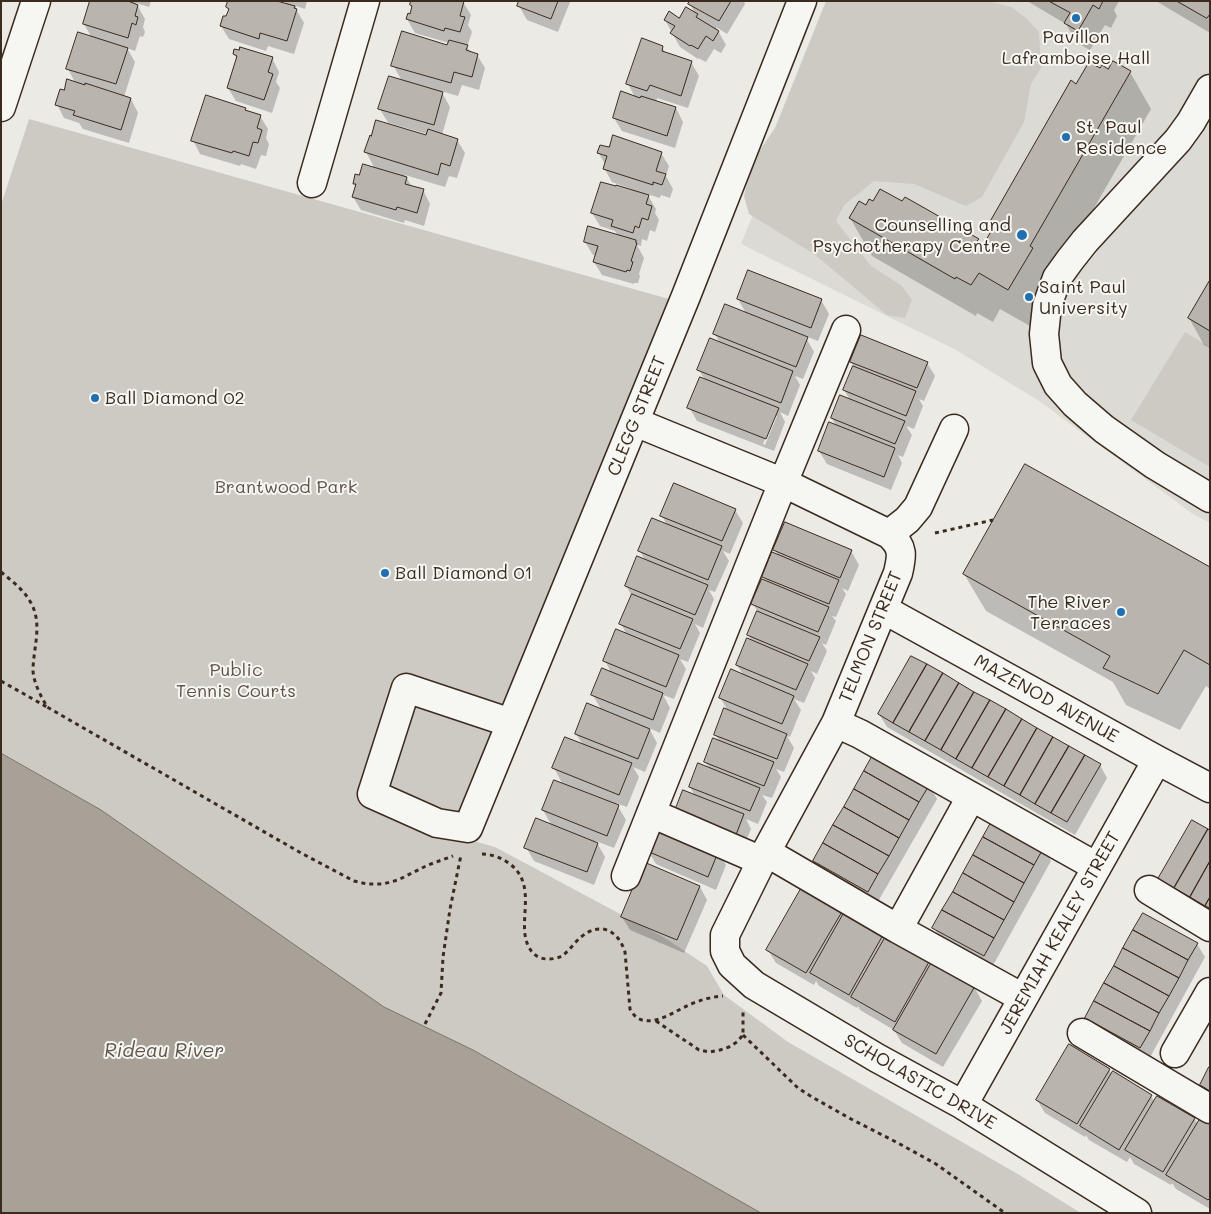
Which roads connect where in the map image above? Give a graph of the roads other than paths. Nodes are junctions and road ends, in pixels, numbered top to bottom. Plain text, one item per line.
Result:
1 (36, 1) edge
2 (365, 1) edge
3 (802, 1) edge
4 (1210, 88) edge
5 (1, 107) edge
6 (312, 183) dead end
7 (846, 330) dead end
8 (635, 422) junction
9 (954, 429) dead end
10 (784, 483) junction
11 (1210, 498) edge
12 (889, 534) junction
13 (883, 609) junction
14 (836, 722) junction
15 (511, 723) junction
16 (1156, 760) junction
17 (1210, 788) edge
18 (971, 797) junction
19 (651, 813) junction
20 (764, 857) junction
21 (1097, 867) junction
22 (626, 876) dead end
23 (1149, 890) dead end
24 (1210, 927) edge
25 (898, 929) junction
26 (725, 935) joint
27 (1210, 992) edge
28 (1023, 998) junction
29 (1082, 1034) dead end
30 (1175, 1053) dead end
31 (963, 1105) junction
32 (1210, 1109) edge
33 (1137, 1213) edge

1 - 5 street
2 - 6 street
3 - 8 street, CLEGG STREET
4 - 11 street
7 - 10 street
8 - 10 street
8 - 15 street, CLEGG STREET
9 - 12 street
10 - 12 street
10 - 19 street
12 - 13 street, TELMON STREET
13 - 14 street, TELMON STREET
13 - 16 street, MAZENOD AVENUE
14 - 18 street
14 - 20 street, TELMON STREET
15 - 15 street, CLEGG STREET
16 - 17 street, MAZENOD AVENUE
16 - 21 street, JEREMIAH KEALEY STREET
18 - 21 street
18 - 25 street
19 - 20 street
19 - 22 street
20 - 25 street
20 - 26 street, TELMON STREET
21 - 28 street, JEREMIAH KEALEY STREET
23 - 24 street
25 - 28 street
26 - 31 street, SCHOLASTIC DRIVE
27 - 30 street
28 - 31 street, JEREMIAH KEALEY STREET
29 - 32 street
31 - 33 street, SCHOLASTIC DRIVE

